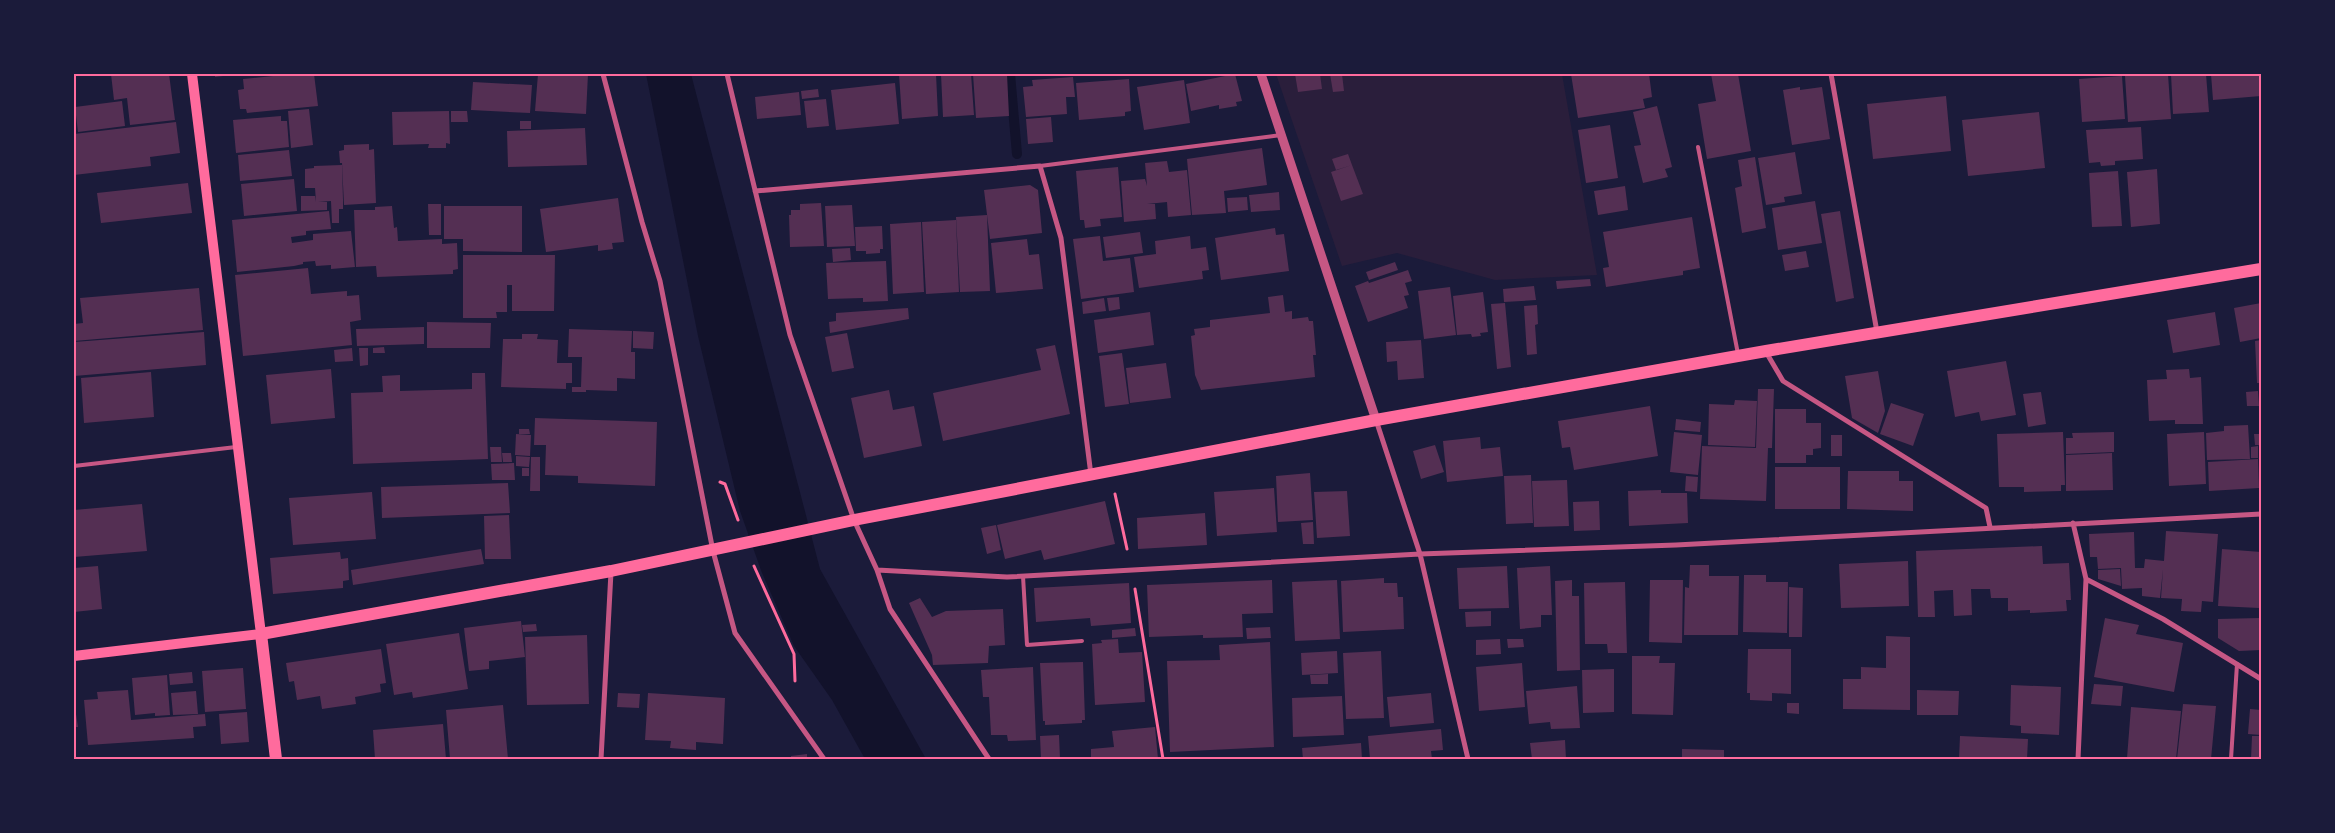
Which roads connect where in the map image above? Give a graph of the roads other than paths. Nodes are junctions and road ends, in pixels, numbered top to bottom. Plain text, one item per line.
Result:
1 (192, 74) edge
2 (603, 74) edge
3 (727, 74) edge
4 (1261, 74) edge
5 (1831, 74) edge
6 (1281, 135) junction
7 (1698, 147) dead end
8 (1040, 166) junction
9 (755, 191) junction
10 (2261, 269) edge
11 (1877, 332) junction
12 (1766, 351) junction
13 (1739, 356) junction
14 (1376, 420) junction
15 (238, 447) junction
16 (74, 466) edge
17 (1091, 475) junction
18 (2261, 514) edge
19 (854, 520) junction
20 (2073, 523) junction
21 (1990, 527) junction
22 (713, 551) junction
23 (1420, 554) junction
24 (876, 570) junction
25 (611, 571) junction
26 (1023, 576) junction
27 (2086, 580) junction
28 (261, 634) junction
29 (1082, 641) dead end
30 (74, 656) edge
31 (2237, 664) junction
32 (2261, 679) edge
33 (276, 759) edge
34 (601, 759) edge
35 (824, 759) edge
36 (988, 759) edge
37 (1468, 759) edge
38 (2078, 759) edge
39 (2231, 759) edge

1 - 15 main road
2 - 22 street
3 - 9 street
4 - 6 street
5 - 11 street
6 - 8 lane
6 - 14 street
7 - 13 lane
8 - 9 street
8 - 17 street
9 - 19 street
10 - 11 main road
11 - 12 main road
12 - 13 main road
12 - 21 street
13 - 14 main road
14 - 17 main road
14 - 23 street
15 - 16 lane
15 - 28 main road
17 - 19 main road
18 - 20 street
19 - 22 main road
19 - 24 street
20 - 21 street
20 - 27 street
21 - 23 street
22 - 25 main road
22 - 35 street
23 - 26 street
23 - 37 street
24 - 26 street
24 - 36 street
25 - 28 main road
25 - 34 street
26 - 29 lane
27 - 31 street
27 - 38 street
28 - 30 main road
28 - 33 main road
31 - 32 street
31 - 39 lane

